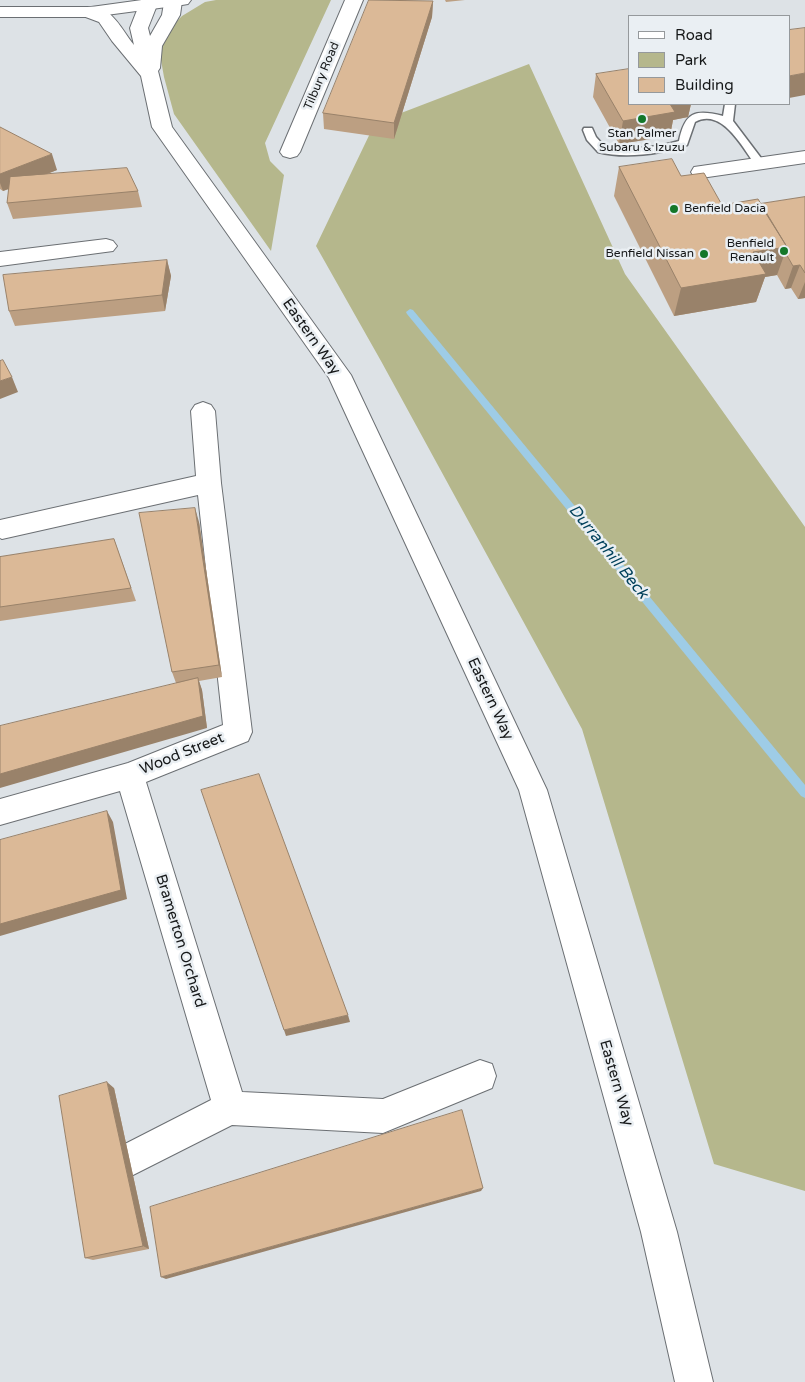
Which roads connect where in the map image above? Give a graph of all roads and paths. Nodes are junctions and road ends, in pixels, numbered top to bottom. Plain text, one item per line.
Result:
1 (175, 0) edge
2 (354, 0) edge
3 (148, 3) edge
4 (85, 6) edge
5 (0, 11) edge
6 (150, 77) junction
7 (730, 105) edge
8 (728, 121) junction
9 (588, 130) dead end
10 (290, 152) dead end
11 (805, 157) edge
12 (760, 164) junction
13 (701, 172) edge
14 (106, 246) dead end
15 (0, 259) edge
16 (203, 411) dead end
17 (209, 483) junction
18 (2, 529) dead end
19 (130, 775) junction
20 (0, 812) edge
21 (480, 1076) dead end
22 (230, 1108) junction
23 (133, 1158) dead end
24 (694, 1382) edge

1 - 3 street
1 - 6 street, Eastern Way
2 - 10 street, Tilbury Road
3 - 4 street
3 - 6 street, Eastern Way
4 - 5 street
4 - 6 street, Eastern Way
6 - 24 street, Eastern Way
7 - 8 lane
8 - 9 lane
8 - 12 lane
11 - 12 street
12 - 13 street
14 - 15 street
16 - 17 street, Wood Street
17 - 18 street
17 - 19 street, Wood Street
19 - 20 street, Wood Street
19 - 22 street, Bramerton Orchard
21 - 22 street
22 - 23 street

